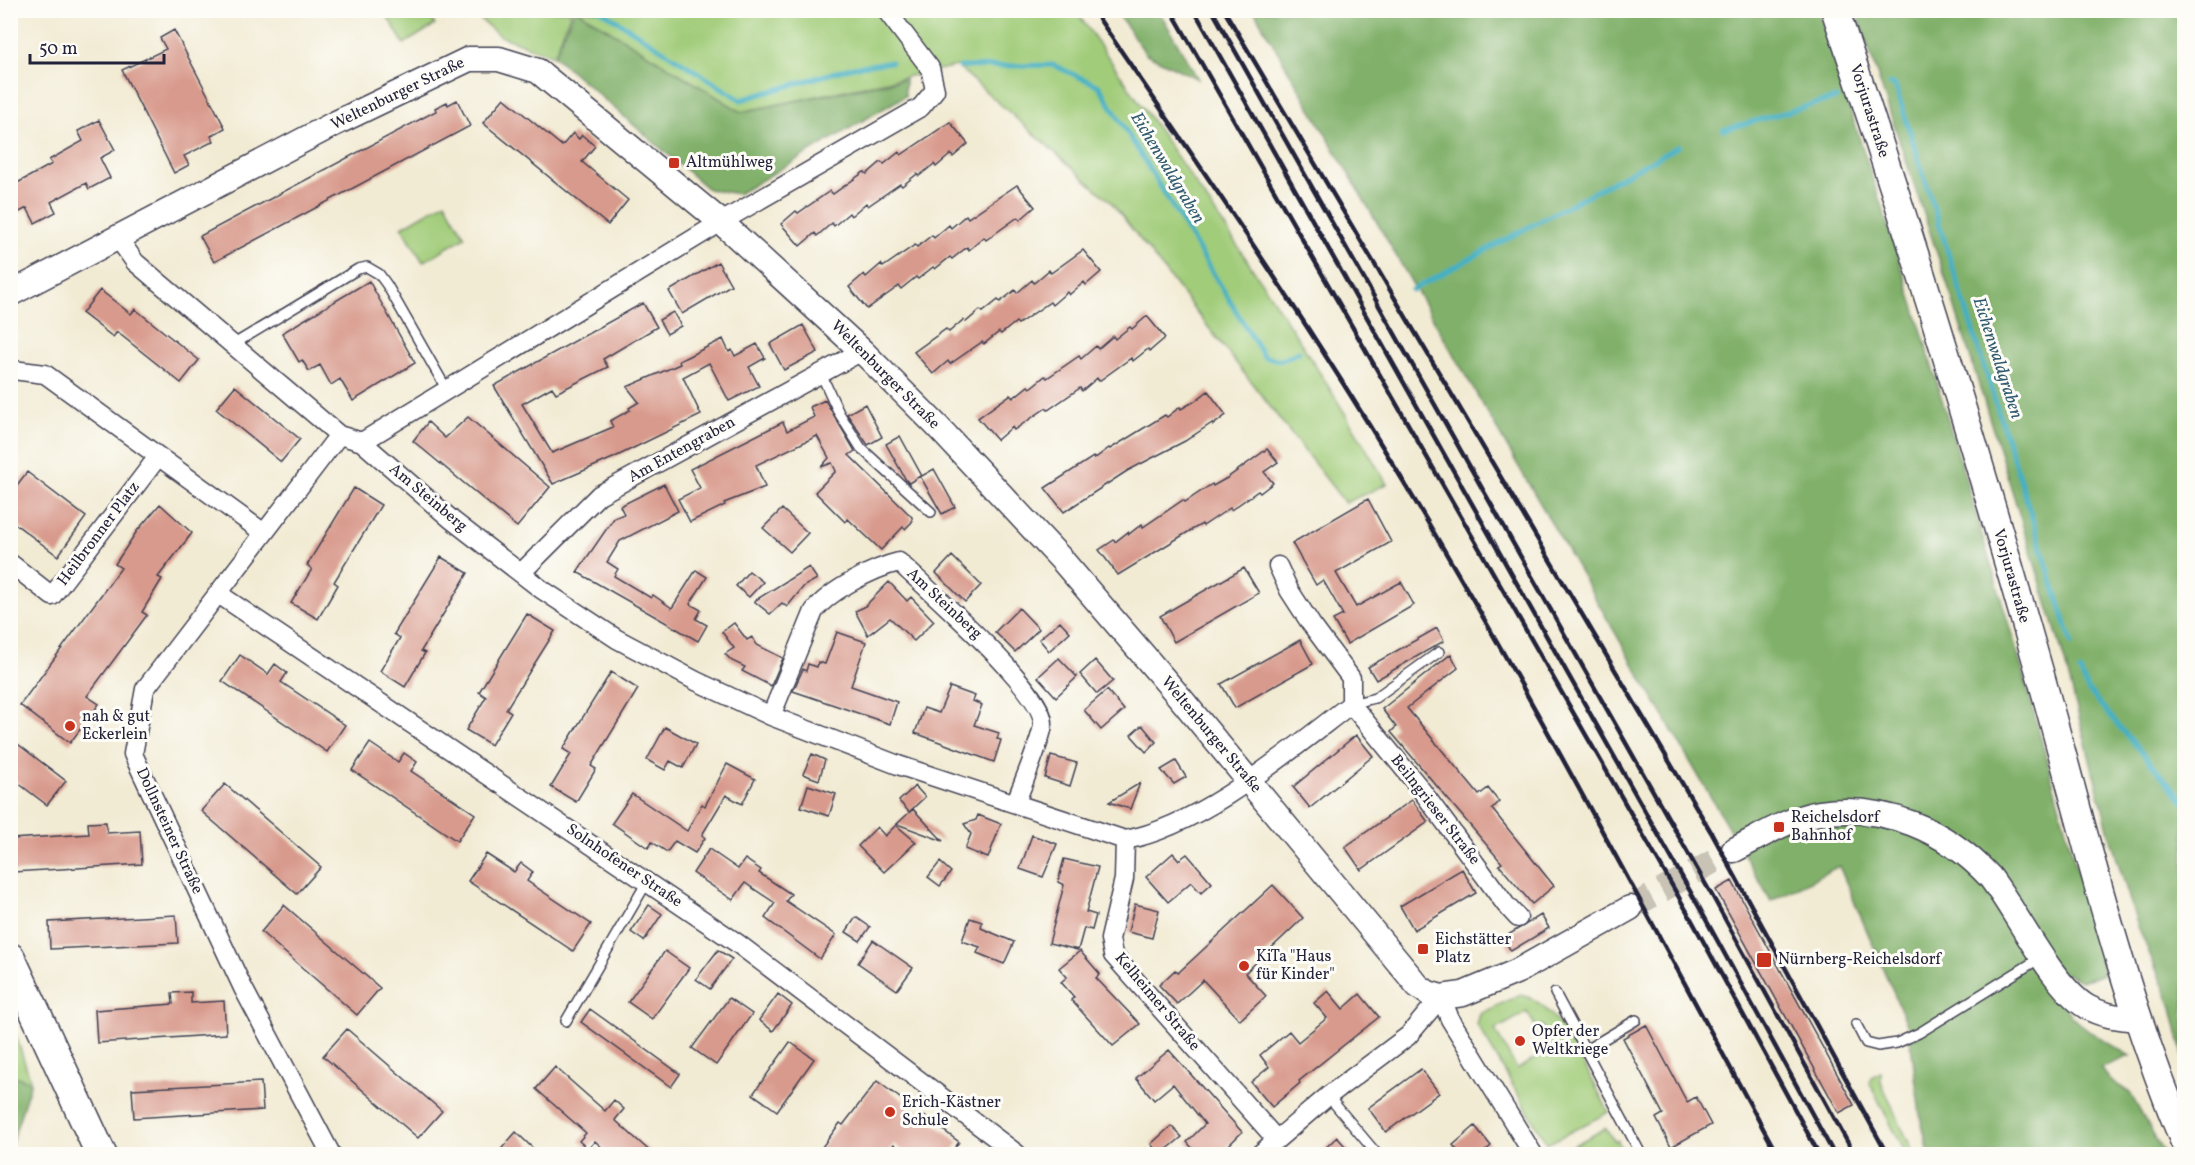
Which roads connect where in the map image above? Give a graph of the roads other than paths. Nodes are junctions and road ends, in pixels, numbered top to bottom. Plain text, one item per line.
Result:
1 (886, 10) edge
2 (1835, 10) edge
3 (722, 222) junction
4 (118, 238) junction
5 (10, 294) edge
6 (234, 344) junction
7 (862, 351) junction
8 (13, 370) dead end
9 (821, 374) junction
10 (447, 390) junction
11 (339, 435) junction
12 (362, 442) junction
13 (157, 458) junction
14 (931, 512) dead end
15 (264, 533) junction
16 (10, 563) edge
17 (1278, 566) dead end
18 (521, 573) junction
19 (220, 595) junction
20 (1440, 652) dead end
21 (1351, 704) junction
22 (771, 716) junction
23 (1249, 782) junction
24 (1016, 802) junction
25 (1125, 840) junction
26 (1734, 850) tunnel mouth
27 (647, 882) junction
28 (1630, 908) tunnel mouth
29 (1518, 918) dead end
30 (2043, 955) junction
31 (10, 958) edge
32 (1555, 993) dead end
33 (1441, 997) junction
34 (2136, 1019) junction
35 (1636, 1020) dead end
36 (566, 1022) dead end
37 (1856, 1024) dead end
38 (1584, 1051) junction
39 (1328, 1096) junction
40 (1276, 1139) junction
41 (2184, 1142) edge
42 (101, 1155) edge
43 (331, 1155) edge
44 (1017, 1155) edge
45 (1260, 1155) edge
46 (1377, 1155) edge
47 (1533, 1155) edge
48 (1641, 1155) edge

1 - 3 street
2 - 34 main road, Vorjurastraße
3 - 4 street, Weltenburger Straße
3 - 7 street, Weltenburger Straße
3 - 10 street
4 - 5 street, Weltenburger Straße
4 - 6 street, Am Steinberg
6 - 10 lane
6 - 11 street, Am Steinberg
7 - 9 street, Am Entengraben
7 - 23 street, Weltenburger Straße
8 - 13 street
9 - 14 lane
9 - 18 street, Am Entengraben
10 - 12 street
11 - 12 street, Am Steinberg
11 - 15 street, Dollnsteiner Straße
12 - 18 street, Am Steinberg
13 - 15 street
13 - 16 street, Heilbronner Platz
15 - 19 street, Dollnsteiner Straße
17 - 21 street
18 - 22 street, Am Steinberg
19 - 27 street, Solnhofener Straße
19 - 43 street, Dollnsteiner Straße
20 - 21 lane
21 - 23 street
21 - 29 street, Beilngrieser Straße
22 - 24 street, Am Steinberg
22 - 24 street, Am Steinberg
23 - 25 street
23 - 33 street, Weltenburger Straße
24 - 25 street, Am Steinberg
25 - 40 street, Kelheimer Straße
26 - 30 street
27 - 36 lane
27 - 44 street, Solnhofener Straße
28 - 33 street
30 - 34 street
30 - 37 lane
31 - 42 main road
32 - 38 lane
33 - 39 street
33 - 47 street
34 - 41 main road, Vorjurastraße
35 - 38 lane
38 - 48 lane
39 - 40 street
39 - 46 lane
40 - 45 street

